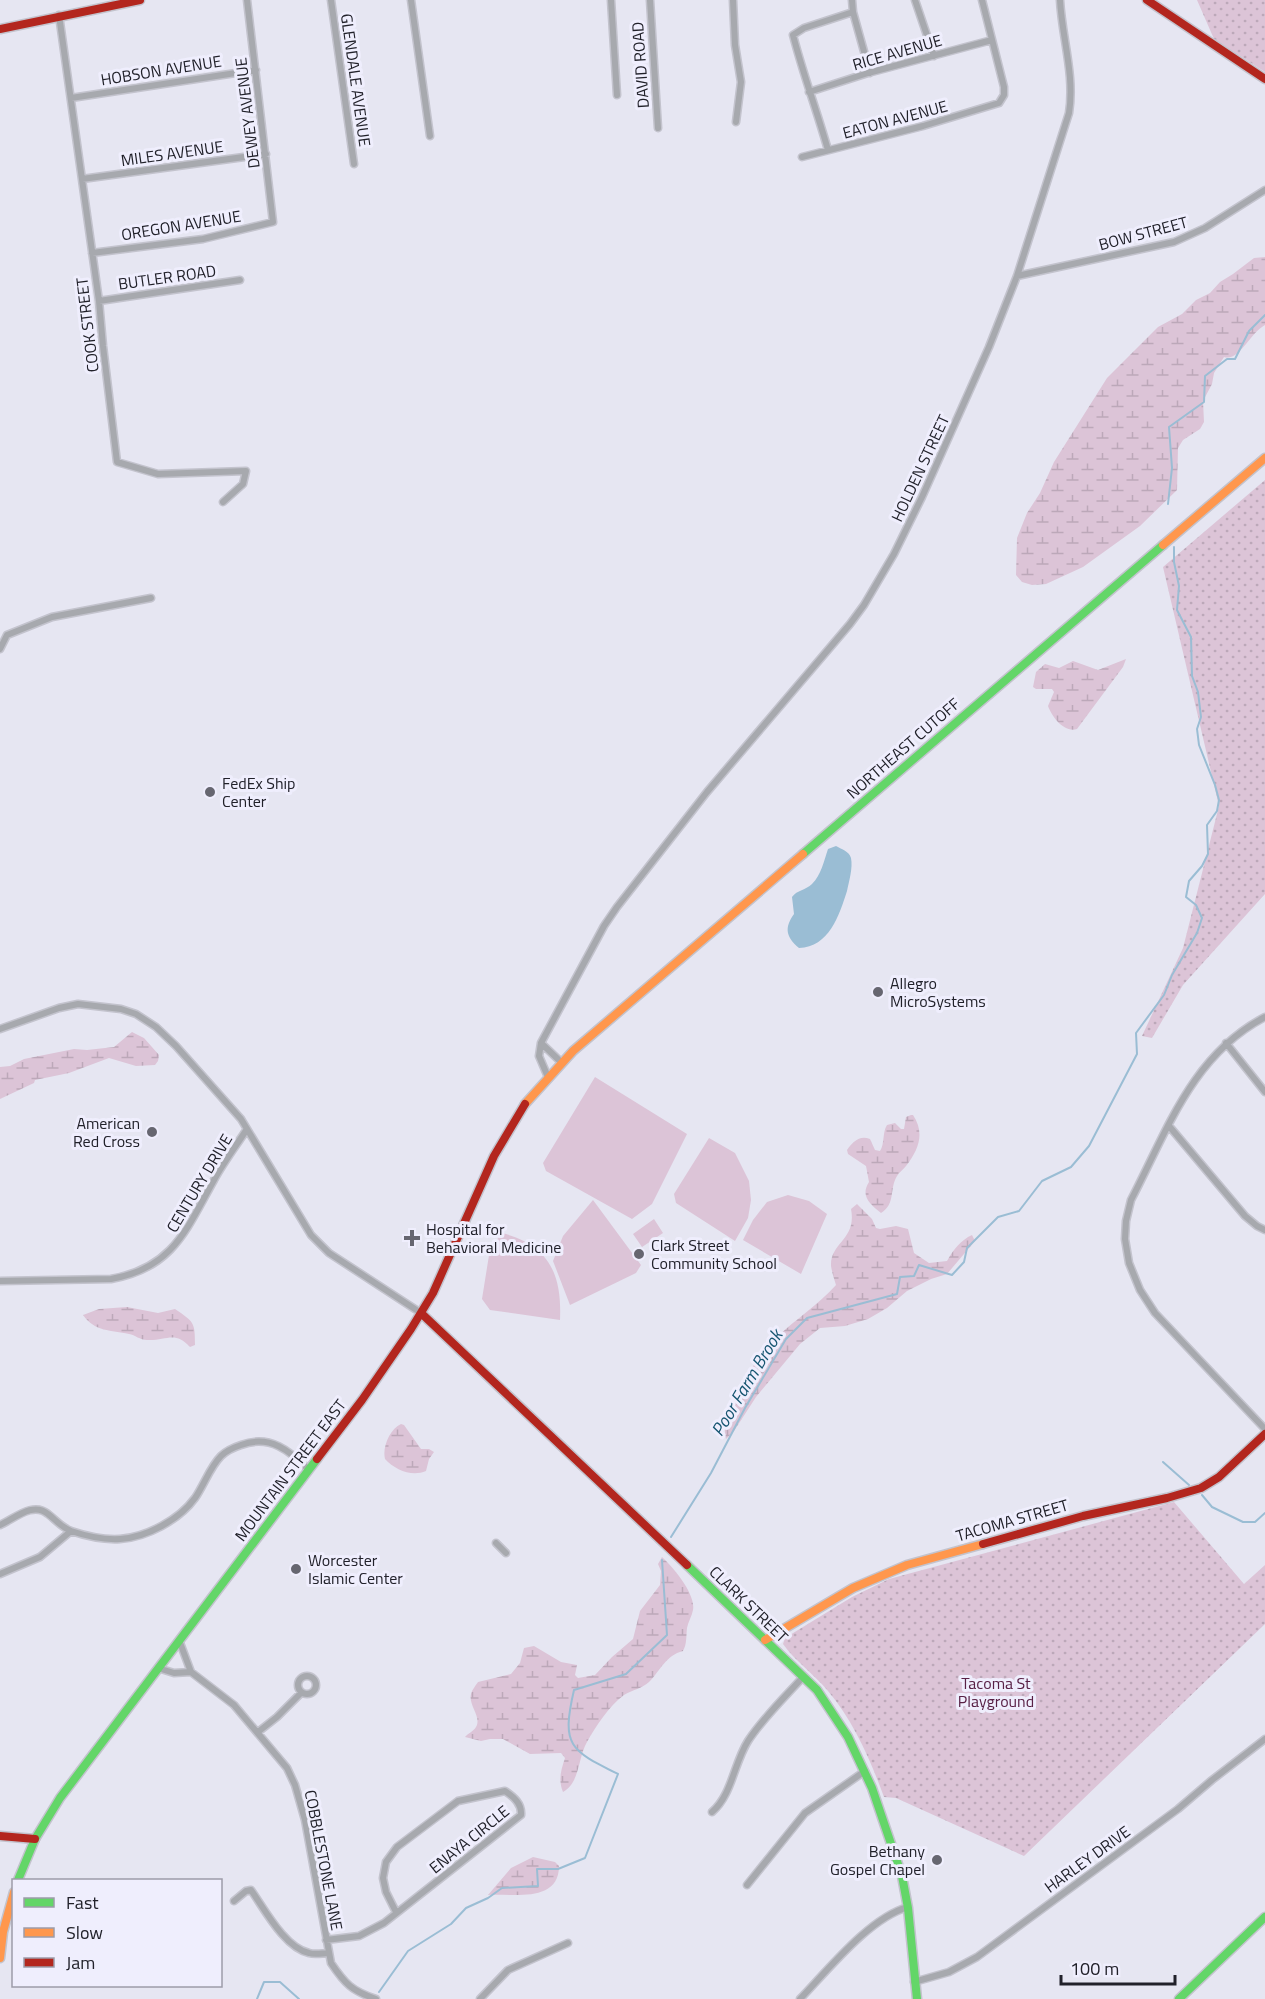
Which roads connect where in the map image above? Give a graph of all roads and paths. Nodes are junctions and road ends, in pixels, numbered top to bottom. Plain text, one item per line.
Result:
1 (140, 0) edge
2 (248, 0) edge
3 (331, 0) edge
4 (411, 0) edge
5 (611, 0) edge
6 (650, 0) edge
7 (733, 0) edge
8 (852, 0) edge
9 (915, 0) edge
10 (982, 0) edge
11 (1060, 0) edge
12 (1147, 0) edge
13 (853, 12) junction
14 (59, 15) junction
15 (0, 29) edge
16 (992, 39) junction
17 (934, 56) junction
18 (256, 70) junction
19 (870, 73) junction
20 (1265, 79) edge
21 (809, 93) junction
22 (617, 95) dead end
23 (71, 98) junction
24 (736, 122) dead end
25 (658, 128) dead end
26 (430, 136) dead end
27 (828, 150) junction
28 (266, 154) junction
29 (802, 157) dead end
30 (354, 164) dead end
31 (82, 179) junction
32 (1265, 190) edge
33 (273, 222) joint
34 (92, 253) junction
35 (1017, 276) junction
36 (240, 280) dead end
37 (99, 301) junction
38 (1265, 458) edge
39 (223, 502) dead end
40 (151, 598) dead end
41 (0, 649) edge
42 (1265, 1017) edge
43 (0, 1029) edge
44 (541, 1043) junction
45 (1226, 1043) junction
46 (562, 1063) junction
47 (548, 1077) junction
48 (1265, 1092) edge
49 (1169, 1126) junction
50 (247, 1130) junction
51 (1265, 1230) edge
52 (0, 1281) edge
53 (421, 1313) junction
54 (1265, 1429) edge
55 (1265, 1434) edge
56 (309, 1470) junction
57 (0, 1525) edge
58 (71, 1531) junction
59 (496, 1543) dead end
60 (506, 1553) dead end
61 (0, 1574) edge
62 (179, 1640) junction
63 (765, 1640) junction
64 (158, 1668) junction
65 (191, 1672) junction
66 (803, 1677) junction
67 (301, 1693) dead end
68 (258, 1732) junction
69 (1265, 1738) edge
70 (865, 1772) junction
71 (712, 1812) dead end
72 (0, 1836) edge
73 (35, 1839) junction
74 (19, 1879) edge
75 (747, 1885) dead end
76 (12, 1899) edge
77 (234, 1901) dead end
78 (908, 1907) junction
79 (396, 1912) junction
80 (1265, 1917) edge
81 (326, 1940) junction
82 (568, 1943) dead end
83 (329, 1953) junction
84 (0, 1958) edge
85 (914, 1982) junction
86 (376, 1999) edge
87 (480, 1999) edge
88 (800, 1999) edge
89 (916, 1999) edge
90 (1179, 1999) edge

1 - 14 main road
2 - 18 street, DEWEY AVENUE
3 - 30 street, GLENDALE AVENUE
4 - 26 street
5 - 22 street
6 - 25 street, DAVID ROAD
7 - 24 street
8 - 13 street
9 - 17 street
10 - 16 street
11 - 35 street, HOLDEN STREET
12 - 20 main road
13 - 19 street
13 - 21 street
14 - 15 main road
14 - 23 street, COOK STREET
16 - 17 street, RICE AVENUE
16 - 27 street, EATON AVENUE
17 - 19 street, RICE AVENUE
18 - 23 street, HOBSON AVENUE
18 - 28 street, DEWEY AVENUE
19 - 21 street, RICE AVENUE
21 - 27 street
23 - 31 street, COOK STREET
27 - 29 street, EATON AVENUE
28 - 31 street, MILES AVENUE
28 - 33 street, DEWEY AVENUE
31 - 34 street, COOK STREET
32 - 35 street, BOW STREET
33 - 34 street, OREGON AVENUE
34 - 37 street, COOK STREET
35 - 44 street, HOLDEN STREET
36 - 37 street, BUTLER ROAD
37 - 39 street, COOK STREET
38 - 46 main road, NORTHEAST CUTOFF
40 - 41 street
42 - 45 street
43 - 50 street, CENTURY DRIVE
44 - 46 street
44 - 47 street
45 - 48 street
45 - 49 street
46 - 47 main road, MOUNTAIN STREET EAST
47 - 53 main road, MOUNTAIN STREET EAST
49 - 51 street
49 - 54 street
50 - 52 street, CENTURY DRIVE
50 - 53 street, CENTURY DRIVE
53 - 56 main road, MOUNTAIN STREET EAST
53 - 63 main road, CLARK STREET
55 - 63 main road, TACOMA STREET
56 - 58 street
56 - 62 main road, MOUNTAIN STREET EAST
57 - 58 street
58 - 61 street
59 - 60 street
62 - 64 main road, MOUNTAIN STREET EAST
62 - 65 street
63 - 66 main road, CLARK STREET
64 - 65 street
64 - 73 main road, MOUNTAIN STREET EAST
65 - 68 street, COBBLESTONE LANE
66 - 70 main road, CLARK STREET
66 - 71 street
67 - 68 street
68 - 81 street, COBBLESTONE LANE
69 - 85 street, HARLEY DRIVE
70 - 75 street
70 - 78 main road, CLARK STREET
72 - 73 main road
73 - 74 main road, MOUNTAIN STREET EAST
76 - 84 main road
77 - 83 street
78 - 85 main road, CLARK STREET
78 - 88 street
79 - 79 street, ENAYA CIRCLE
79 - 81 street, ENAYA CIRCLE
80 - 90 main road
81 - 83 street, COBBLESTONE LANE
82 - 87 street
83 - 86 street, COBBLESTONE LANE
85 - 89 main road, CLARK STREET

